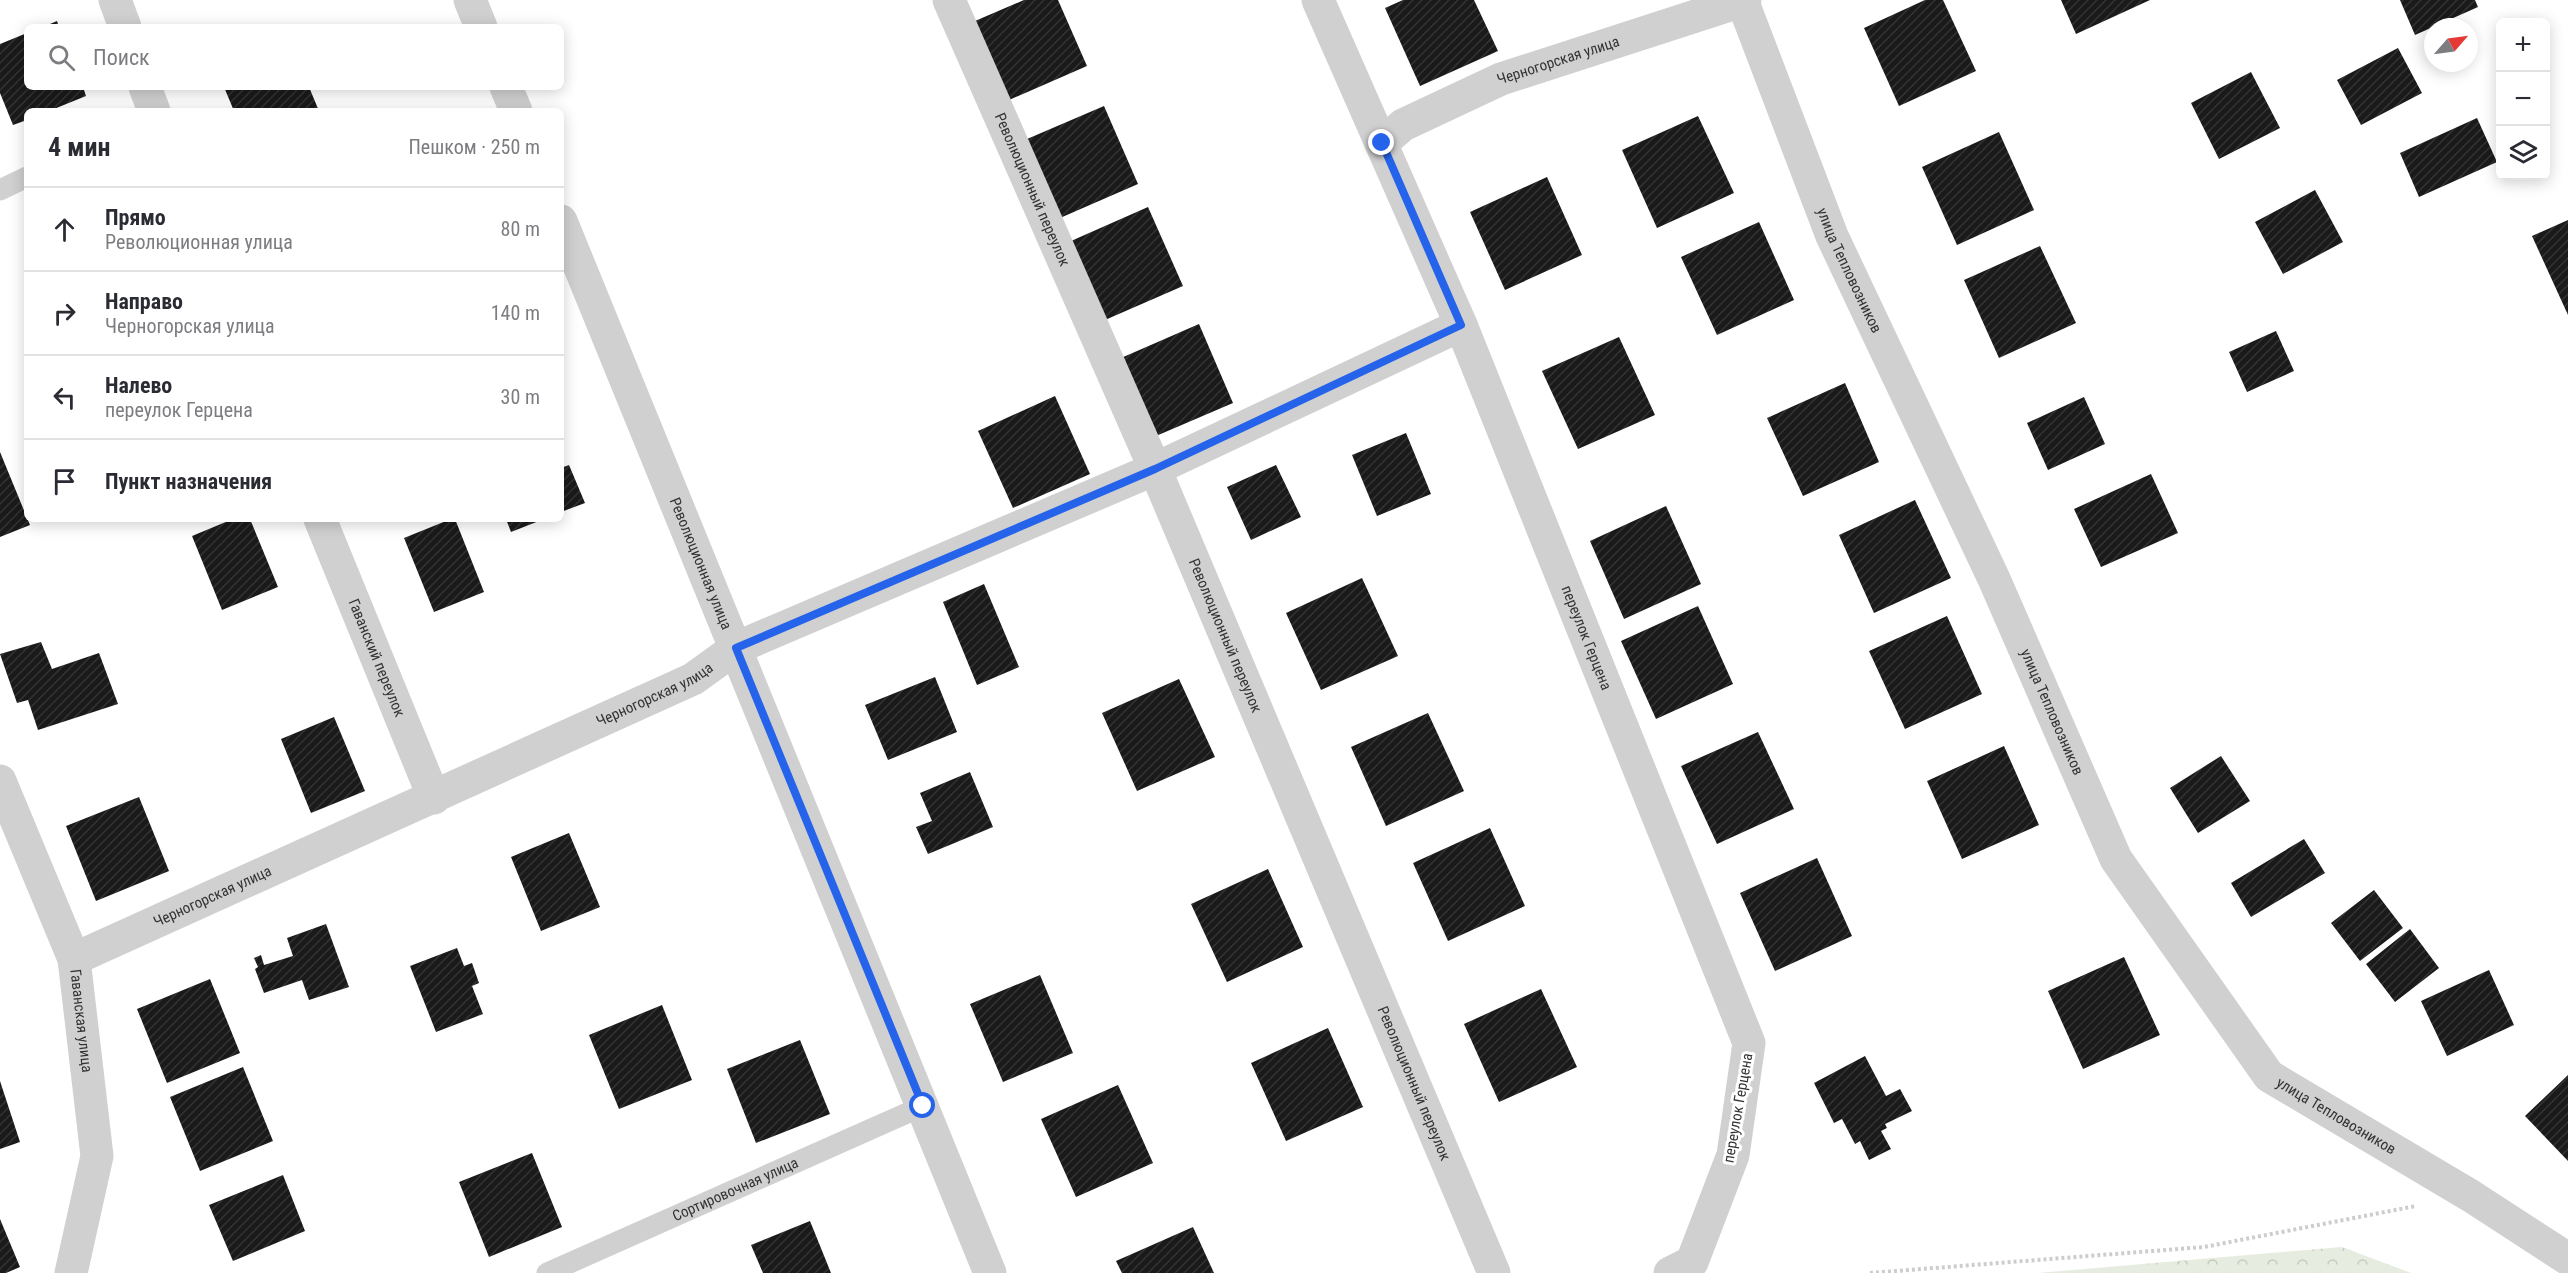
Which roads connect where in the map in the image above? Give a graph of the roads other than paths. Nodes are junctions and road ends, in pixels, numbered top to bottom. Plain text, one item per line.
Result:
1 (115, 0) edge
2 (470, 0) edge
3 (949, 0) edge
4 (1318, 0) edge
5 (1743, 0) edge
6 (124, 24) edge
7 (481, 24) edge
8 (146, 90) edge
9 (507, 90) edge
10 (153, 108) edge
11 (515, 108) edge
12 (1382, 143) junction
13 (24, 178) edge
14 (0, 190) edge
15 (564, 228) edge
16 (1461, 325) junction
17 (1155, 469) junction
18 (321, 522) edge
19 (736, 648) junction
20 (0, 781) edge
21 (434, 798) junction
22 (74, 958) junction
23 (923, 1106) junction
24 (2568, 1259) edge
25 (71, 1273) edge
26 (547, 1273) edge
27 (990, 1273) edge
28 (1494, 1273) edge
29 (1670, 1273) edge

1 - 6 street
2 - 7 street
3 - 17 street, Революционный переулок
4 - 12 street, переулок Герцена
5 - 12 street, Черногорская улица
5 - 24 street, улица Тепловозников
8 - 10 street
9 - 11 street
12 - 16 street, переулок Герцена
13 - 14 lane
15 - 19 street, Революционная улица
16 - 17 street, Черногорская улица
16 - 29 street, переулок Герцена
17 - 19 street, Черногорская улица
17 - 28 street, Революционный переулок
18 - 21 street, Гаванский переулок
19 - 21 street, Черногорская улица
19 - 23 street, Революционная улица
20 - 22 street, Гаванская улица
21 - 22 street, Черногорская улица
22 - 25 street, Гаванская улица
23 - 26 lane, Сортировочная улица
23 - 27 street, Революционная улица

